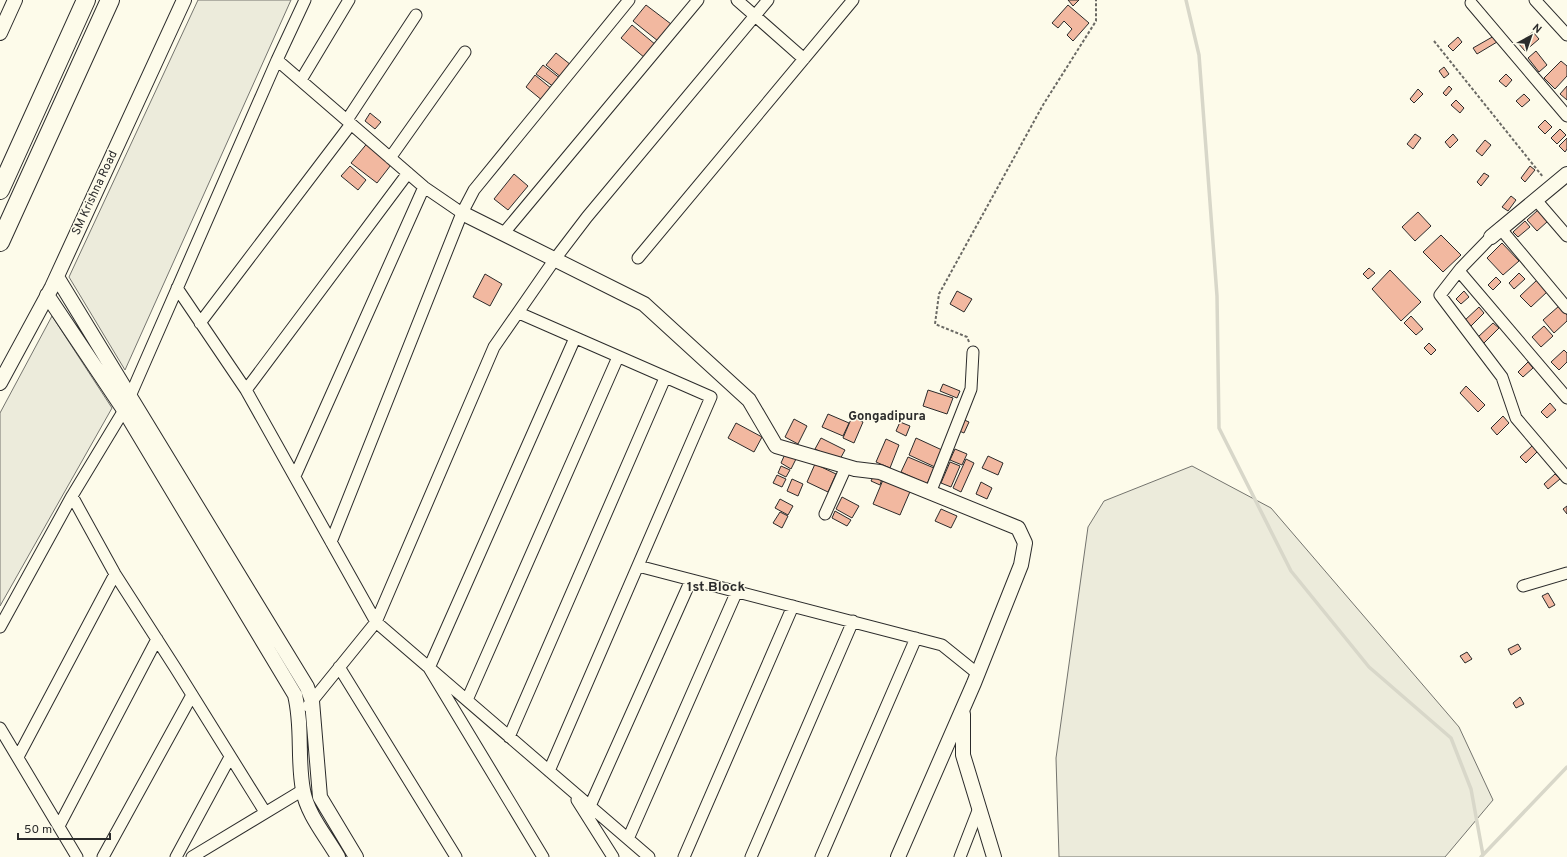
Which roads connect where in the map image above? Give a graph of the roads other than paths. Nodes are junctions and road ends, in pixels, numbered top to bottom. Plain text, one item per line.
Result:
1 (15, 0) edge
2 (86, 0) edge
3 (110, 0) edge
4 (184, 0) edge
5 (305, 0) edge
6 (349, 0) edge
7 (628, 0) edge
8 (698, 0) edge
9 (737, 0) edge
10 (768, 0) edge
11 (853, 0) edge
12 (1535, 0) edge
13 (1471, 3) dead end
14 (416, 15) dead end
15 (754, 15) junction
16 (0, 33) edge
17 (1567, 35) edge
18 (465, 52) dead end
19 (804, 59) junction
20 (277, 60) junction
21 (300, 80) junction
22 (1567, 116) edge
23 (349, 122) junction
24 (390, 158) junction
25 (408, 173) junction
26 (1567, 174) edge
27 (424, 187) junction
28 (0, 190) edge
29 (1536, 200) junction
30 (462, 214) junction
31 (1496, 232) junction
32 (503, 234) junction
33 (1567, 236) edge
34 (0, 242) edge
35 (638, 258) dead end
36 (555, 259) junction
37 (1459, 271) junction
38 (56, 277) junction
39 (177, 288) junction
40 (48, 295) junction
41 (1567, 308) edge
42 (519, 313) junction
43 (200, 323) junction
44 (575, 338) junction
45 (973, 352) road end
46 (618, 357) junction
47 (665, 378) junction
48 (0, 383) edge
49 (246, 390) junction
50 (130, 396) junction
51 (1567, 398) edge
52 (124, 410) junction
53 (846, 467) junction
54 (295, 476) junction
55 (1567, 478) edge
56 (930, 493) junction
57 (72, 496) junction
58 (826, 514) dead end
59 (331, 542) junction
60 (638, 566) junction
61 (1567, 573) edge
62 (115, 574) junction
63 (691, 580) junction
64 (1523, 586) dead end
65 (736, 591) junction
66 (794, 606) junction
67 (853, 621) junction
68 (376, 622) junction
69 (0, 627) edge
70 (916, 638) junction
71 (157, 639) junction
72 (339, 667) junction
73 (429, 668) junction
74 (978, 674) junction
75 (192, 695) junction
76 (467, 700) junction
77 (312, 701) junction
78 (964, 708) junction
79 (300, 715) junction
80 (0, 728) edge
81 (509, 737) junction
82 (18, 757) junction
83 (230, 757) junction
84 (549, 771) junction
85 (303, 790) junction
86 (572, 791) junction
87 (590, 806) junction
88 (979, 808) junction
89 (265, 812) junction
90 (59, 826) junction
91 (628, 839) junction
92 (207, 853) edge
93 (77, 857) edge
94 (103, 857) edge
95 (176, 857) edge
96 (192, 857) edge
97 (338, 857) edge
98 (356, 857) edge
99 (456, 857) edge
100 (543, 857) edge
101 (613, 857) edge
102 (649, 857) edge
103 (684, 857) edge
104 (750, 857) edge
105 (821, 857) edge
106 (898, 857) edge
107 (960, 857) edge
108 (994, 857) edge

1 - 16 street
2 - 28 highway
3 - 34 highway
4 - 38 street, SM Krishna Road
5 - 20 street
6 - 21 street
7 - 30 street
8 - 32 street
9 - 15 street
10 - 15 street
11 - 19 street
12 - 17 street
13 - 22 street
14 - 23 street
15 - 19 street
15 - 36 street
18 - 24 street
19 - 35 street
20 - 21 street
20 - 39 street
21 - 23 street
23 - 24 street
23 - 43 street
24 - 25 street
25 - 27 street
25 - 49 street
26 - 29 street
27 - 30 street
27 - 54 street
29 - 31 street
29 - 33 street
30 - 32 street
30 - 59 street
31 - 37 street
31 - 41 street
32 - 36 street
36 - 42 street
36 - 53 street
37 - 51 street
37 - 55 street
38 - 40 street, SM Krishna Road
38 - 50 street
39 - 43 street
39 - 50 street
40 - 48 street, SM Krishna Road
40 - 52 street
42 - 44 street
42 - 68 street
43 - 49 street
44 - 46 street
44 - 73 street
45 - 56 street
46 - 47 street
46 - 76 street
47 - 60 street
47 - 81 street
49 - 54 street
50 - 52 street
50 - 77 street
52 - 57 street
52 - 79 street
53 - 56 street
53 - 58 street
54 - 59 street
56 - 74 street
57 - 62 street
57 - 69 street
59 - 68 street
60 - 63 street
60 - 84 street
61 - 64 street
62 - 71 street
62 - 82 street
63 - 65 street
63 - 87 street
65 - 66 street
65 - 91 street
66 - 67 street
66 - 103 street
67 - 70 street
67 - 104 street
68 - 72 street
68 - 73 street
70 - 74 street
70 - 105 street
71 - 75 street
71 - 90 street
72 - 77 street
72 - 99 street
73 - 76 street
73 - 100 street
74 - 78 street
75 - 83 street
75 - 94 street
76 - 81 street
77 - 79 street
77 - 98 street
78 - 88 street
78 - 106 street
79 - 85 street
80 - 82 street
81 - 84 street
82 - 90 street
83 - 89 street
83 - 95 street
84 - 86 street
85 - 89 street
85 - 97 street
86 - 87 street
86 - 101 street
87 - 91 street
88 - 107 street
88 - 108 street
89 - 92 street
90 - 93 street
91 - 102 street
92 - 96 street

